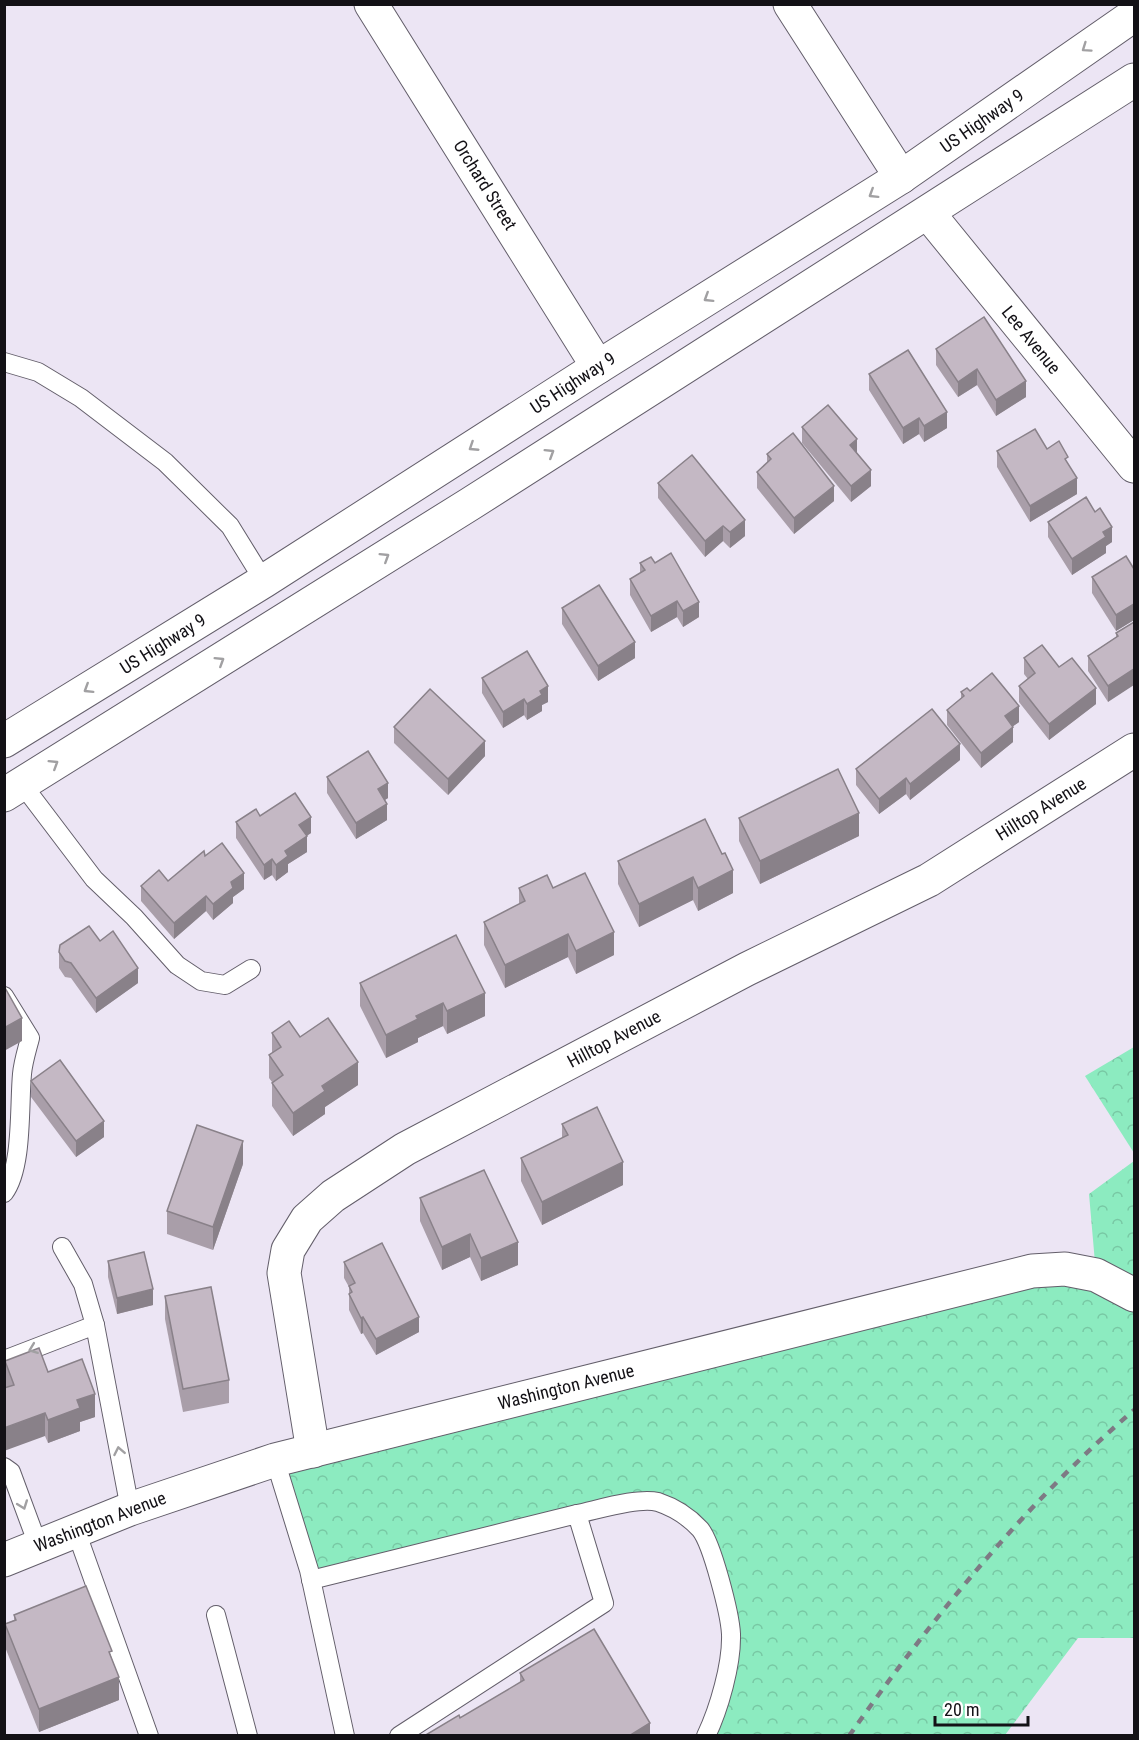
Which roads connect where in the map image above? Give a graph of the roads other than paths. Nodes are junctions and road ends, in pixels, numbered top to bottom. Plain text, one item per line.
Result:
1 (371, 4) edge
2 (790, 4) edge
3 (1134, 15) edge
4 (1134, 80) edge
5 (901, 177) junction
6 (928, 213) junction
7 (4, 362) edge
8 (598, 367) junction
9 (1134, 466) edge
10 (264, 581) junction
11 (4, 741) edge
12 (1134, 750) edge
13 (13, 790) edge
14 (252, 969) dead end
15 (4, 996) edge
16 (4, 1193) edge
17 (62, 1247) dead end
18 (1134, 1295) edge
19 (95, 1325) junction
20 (4, 1360) edge
21 (313, 1451) junction
22 (275, 1460) junction
23 (4, 1467) edge
24 (129, 1509) junction
25 (577, 1514) junction
26 (76, 1530) junction
27 (38, 1545) junction
28 (4, 1560) edge
29 (311, 1580) junction
30 (216, 1615) dead end
31 (144, 1734) edge
32 (248, 1736) edge
33 (345, 1736) edge
34 (399, 1736) edge
35 (706, 1736) edge

1 - 8 main road, Orchard Street
2 - 5 main road
3 -> 5 main road, US Highway 9
4 - 6 main road
5 -> 8 main road, US Highway 9
6 - 9 main road, Lee Avenue
13 -> 6 main road
7 - 10 lane
8 -> 10 main road, US Highway 9
10 -> 11 main road, US Highway 9
12 - 21 main road, Hilltop Avenue
13 - 14 lane
15 - 16 lane
17 - 19 lane
18 - 21 main road, Washington Avenue
19 -> 20 lane
24 -> 19 lane
21 - 22 main road, Washington Avenue
22 - 24 main road, Washington Avenue
22 - 29 lane
23 -> 27 lane
24 - 26 main road, Washington Avenue
25 - 29 lane
25 - 34 lane
25 - 35 lane
26 - 27 main road, Washington Avenue
26 - 31 lane
27 - 28 main road, Washington Avenue
29 - 33 lane
30 - 32 lane

